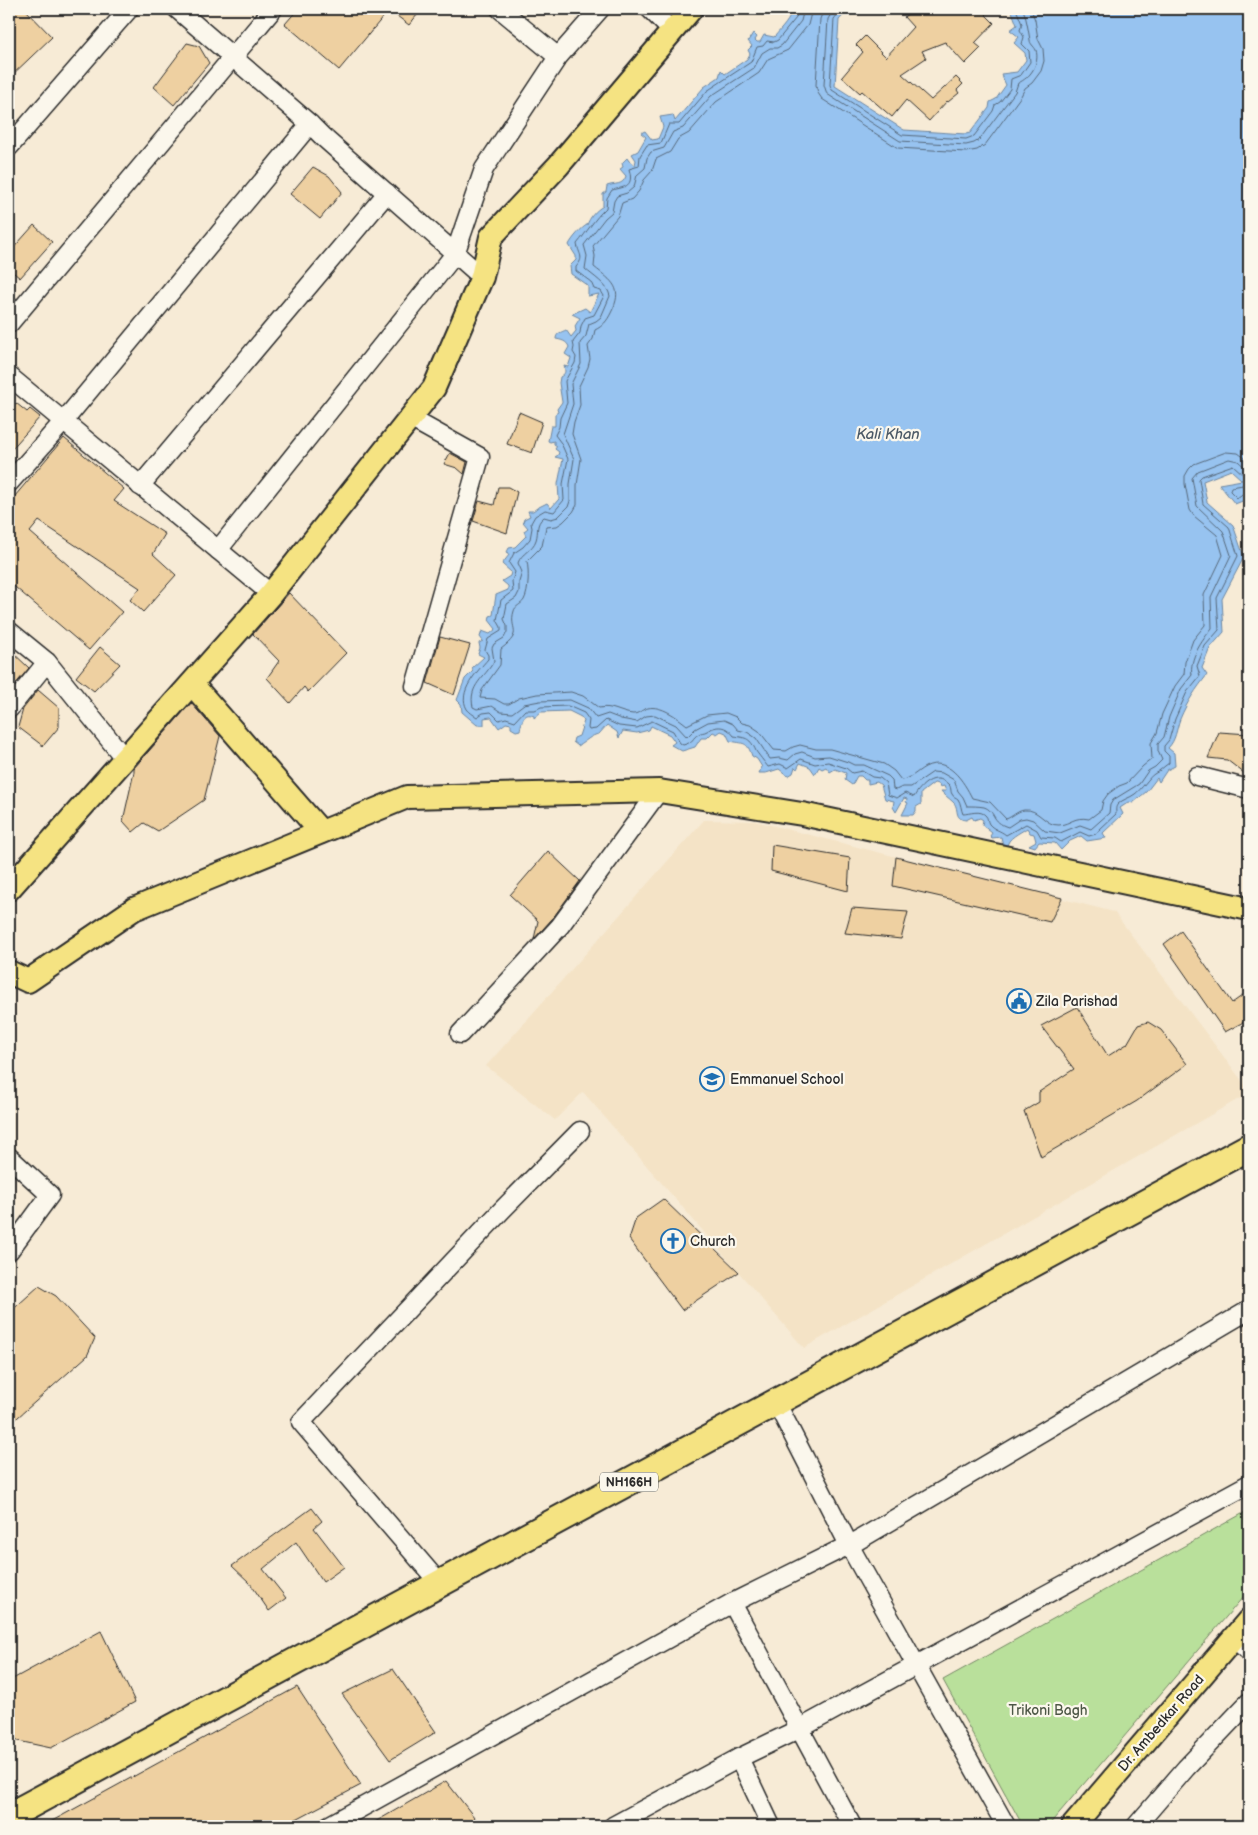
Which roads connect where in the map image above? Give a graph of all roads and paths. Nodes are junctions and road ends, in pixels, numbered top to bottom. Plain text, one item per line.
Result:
1 (129, 9) edge
2 (177, 9) edge
3 (273, 9) edge
4 (500, 9) edge
5 (600, 9) edge
6 (652, 9) edge
7 (691, 9) edge
8 (672, 31) junction
9 (233, 57) junction
10 (558, 57) junction
11 (310, 124) junction
12 (9, 147) edge
13 (386, 194) junction
14 (455, 254) junction
15 (482, 277) junction
16 (9, 324) edge
17 (9, 376) edge
18 (410, 418) junction
19 (63, 422) junction
20 (9, 484) edge
21 (140, 486) junction
22 (218, 550) junction
23 (271, 594) junction
24 (9, 631) edge
25 (47, 662) junction
26 (192, 684) junction
27 (415, 686) dead end
28 (9, 709) edge
29 (125, 759) junction
30 (1197, 776) dead end
31 (1249, 789) edge
32 (659, 791) junction
33 (321, 832) junction
34 (9, 889) edge
35 (1249, 909) edge
36 (18, 977) edge
37 (9, 992) edge
38 (460, 1034) dead end
39 (580, 1131) dead end
40 (1249, 1147) edge
41 (9, 1157) edge
42 (9, 1251) edge
43 (1249, 1310) edge
44 (776, 1402) junction
45 (1249, 1484) edge
46 (849, 1545) junction
47 (440, 1584) junction
48 (732, 1603) junction
49 (1249, 1620) edge
50 (1242, 1645) edge
51 (917, 1665) junction
52 (1249, 1702) edge
53 (799, 1729) junction
54 (739, 1758) junction
55 (9, 1816) edge
56 (9, 1821) edge
57 (14, 1826) edge
58 (328, 1826) edge
59 (613, 1826) edge
60 (771, 1826) edge
61 (852, 1826) edge
62 (1006, 1826) edge
63 (1073, 1826) edge
64 (1136, 1826) edge

1 - 12 street
2 - 9 street
3 - 9 street
4 - 10 street
5 - 10 street
6 - 8 street
7 - 8 main road
8 - 15 main road
9 - 11 street
9 - 16 street
10 - 14 street
11 - 13 street
11 - 19 street
13 - 14 street
13 - 21 street
14 - 15 street
14 - 22 street
15 - 18 main road
17 - 19 street
18 - 23 main road
18 - 27 street
19 - 20 street
19 - 21 street
21 - 22 street
22 - 23 street
23 - 26 main road
24 - 25 street
25 - 28 street
25 - 29 street
26 - 29 main road
26 - 33 main road
29 - 34 main road
30 - 31 street
32 - 33 main road
32 - 35 main road
32 - 38 street
33 - 36 main road
36 - 37 main road
39 - 47 street
40 - 44 highway, NH166H
41 - 42 street
43 - 46 street
44 - 46 street
44 - 47 highway, NH166H
45 - 51 street
46 - 48 street
46 - 51 street
47 - 55 highway, NH166H
48 - 53 street
48 - 58 street
49 - 50 main road, Dr. Ambedkar Road
50 - 63 main road, Dr. Ambedkar Road
51 - 53 street
51 - 62 street
52 - 64 street
53 - 54 street
53 - 61 street
54 - 59 street
54 - 60 street
56 - 57 main road

